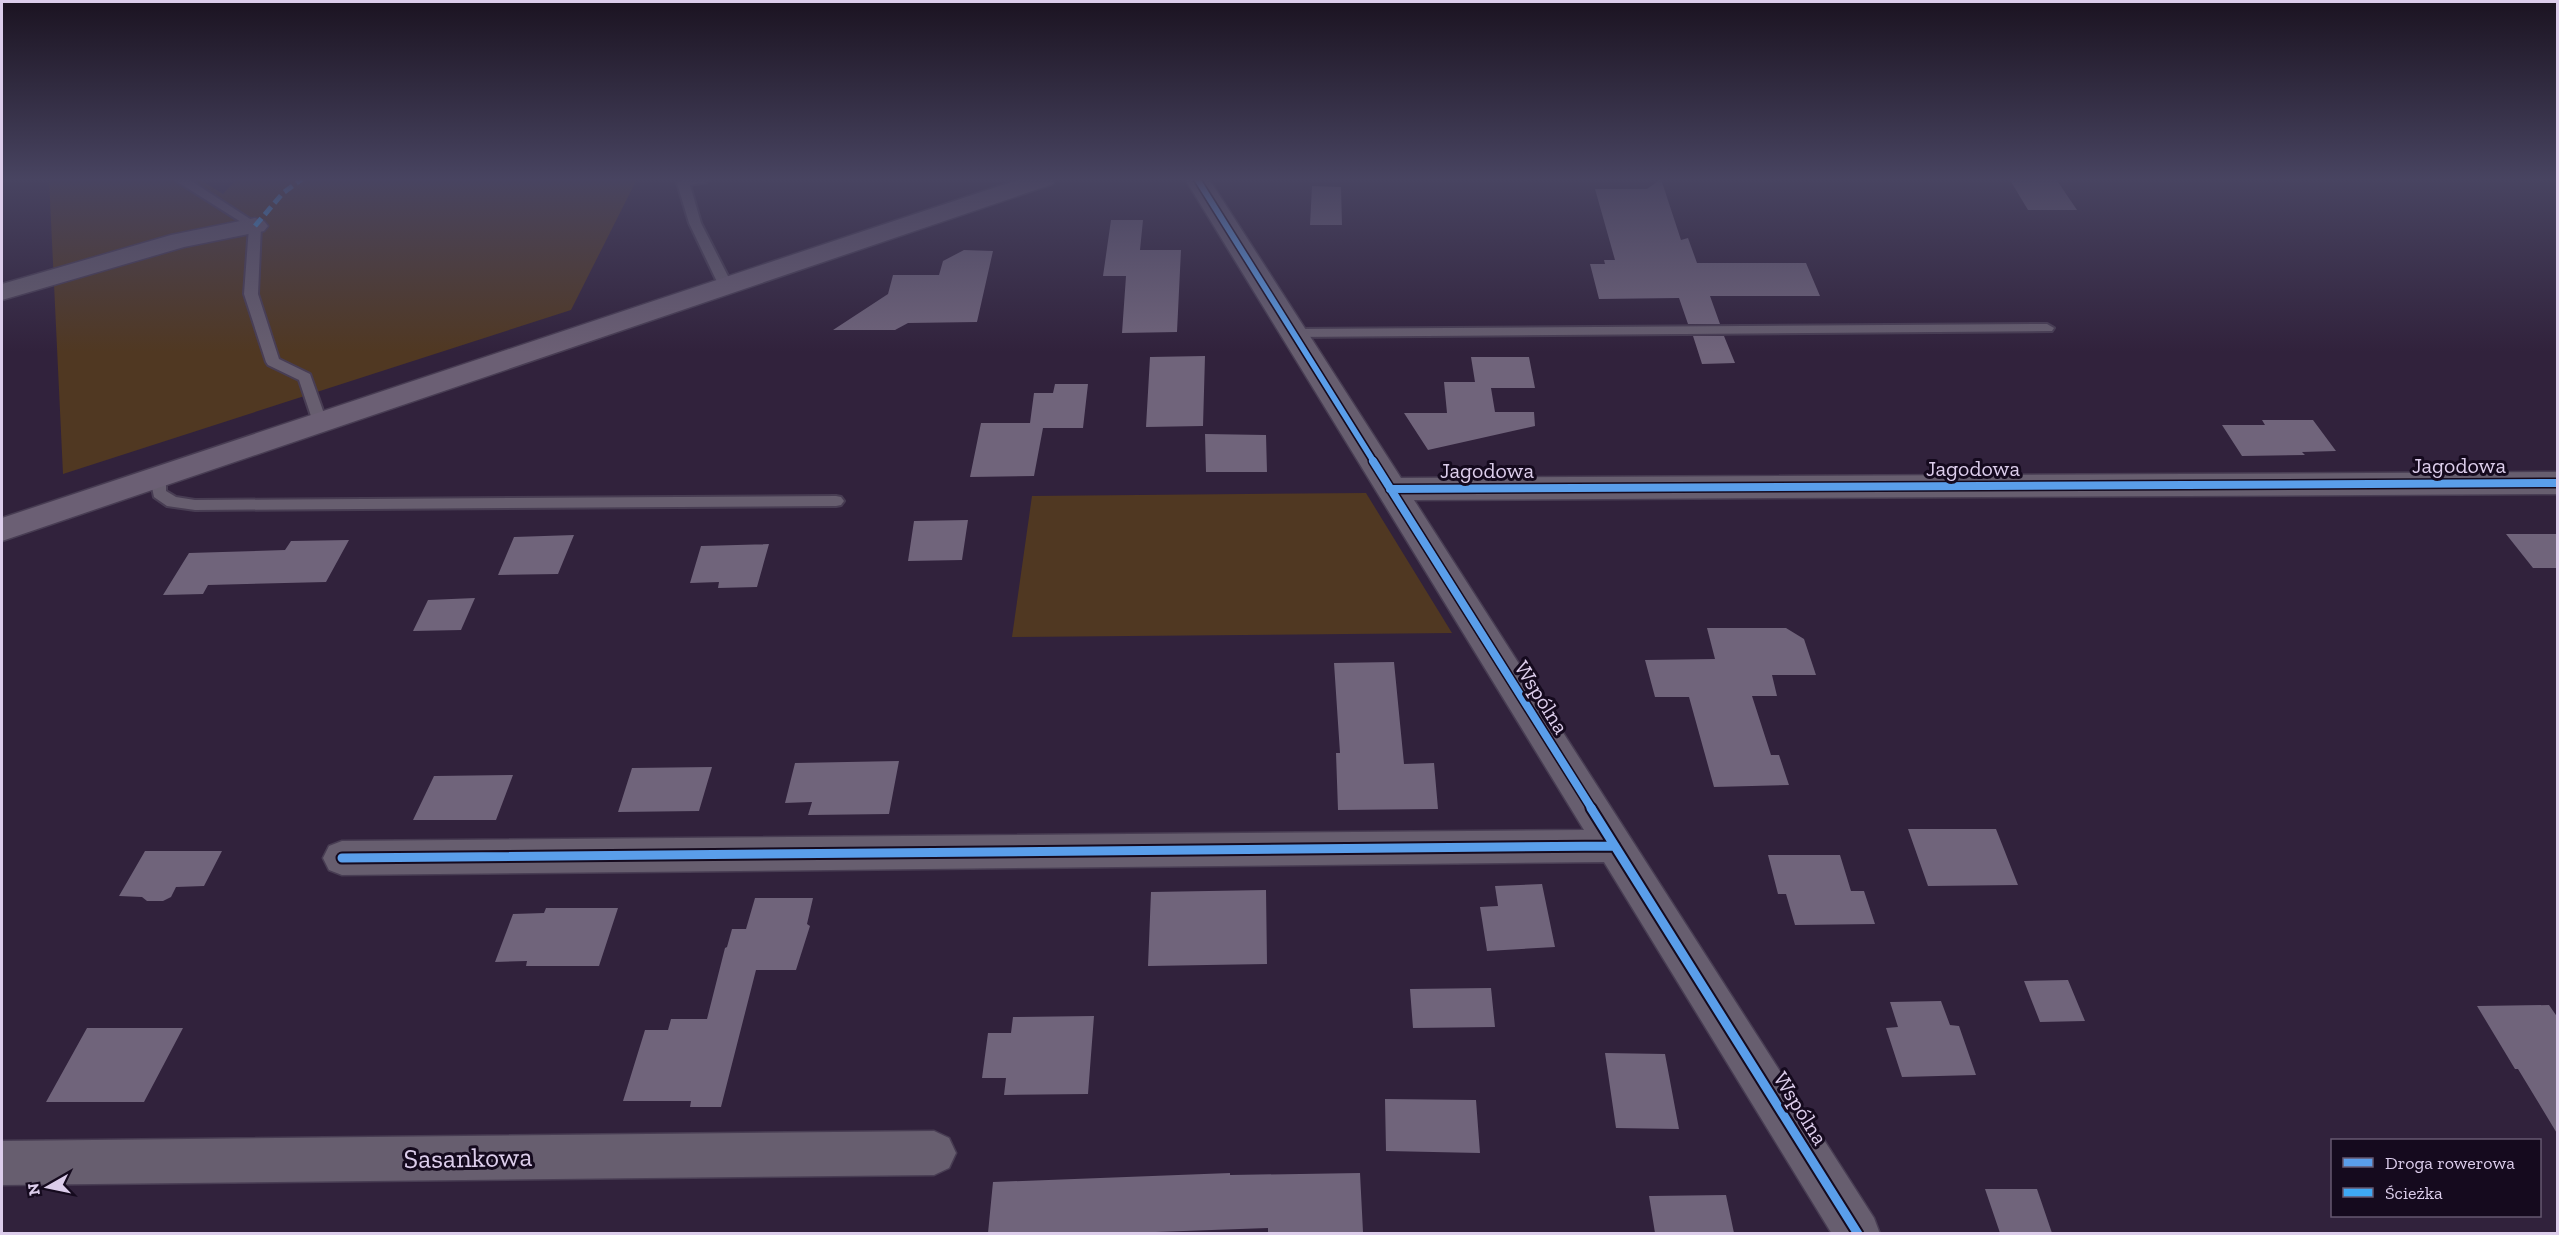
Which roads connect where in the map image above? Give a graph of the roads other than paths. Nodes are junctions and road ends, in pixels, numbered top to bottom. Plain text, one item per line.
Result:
1 (198, 237) edge
2 (254, 237) edge
3 (702, 237) edge
4 (873, 237) edge
5 (1233, 237) edge
6 (726, 286) junction
7 (2, 292) edge
8 (2047, 328) dead end
9 (1293, 333) junction
10 (320, 422) junction
11 (158, 478) junction
12 (2558, 483) edge
13 (1390, 489) junction
14 (836, 501) dead end
15 (2, 530) edge
16 (1615, 846) junction
17 (342, 858) dead end
18 (934, 1153) dead end
19 (2, 1163) edge
20 (1858, 1233) edge

1 - 7 street
2 - 10 lane
3 - 6 lane
4 - 6 street
5 - 9 street, Wspólna
6 - 10 street
8 - 9 lane
9 - 13 street, Wspólna
10 - 11 street
11 - 14 lane
11 - 15 street
12 - 13 street, Jagodowa
13 - 16 street, Wspólna
16 - 17 street
16 - 20 street, Wspólna
18 - 19 street, Sasankowa

